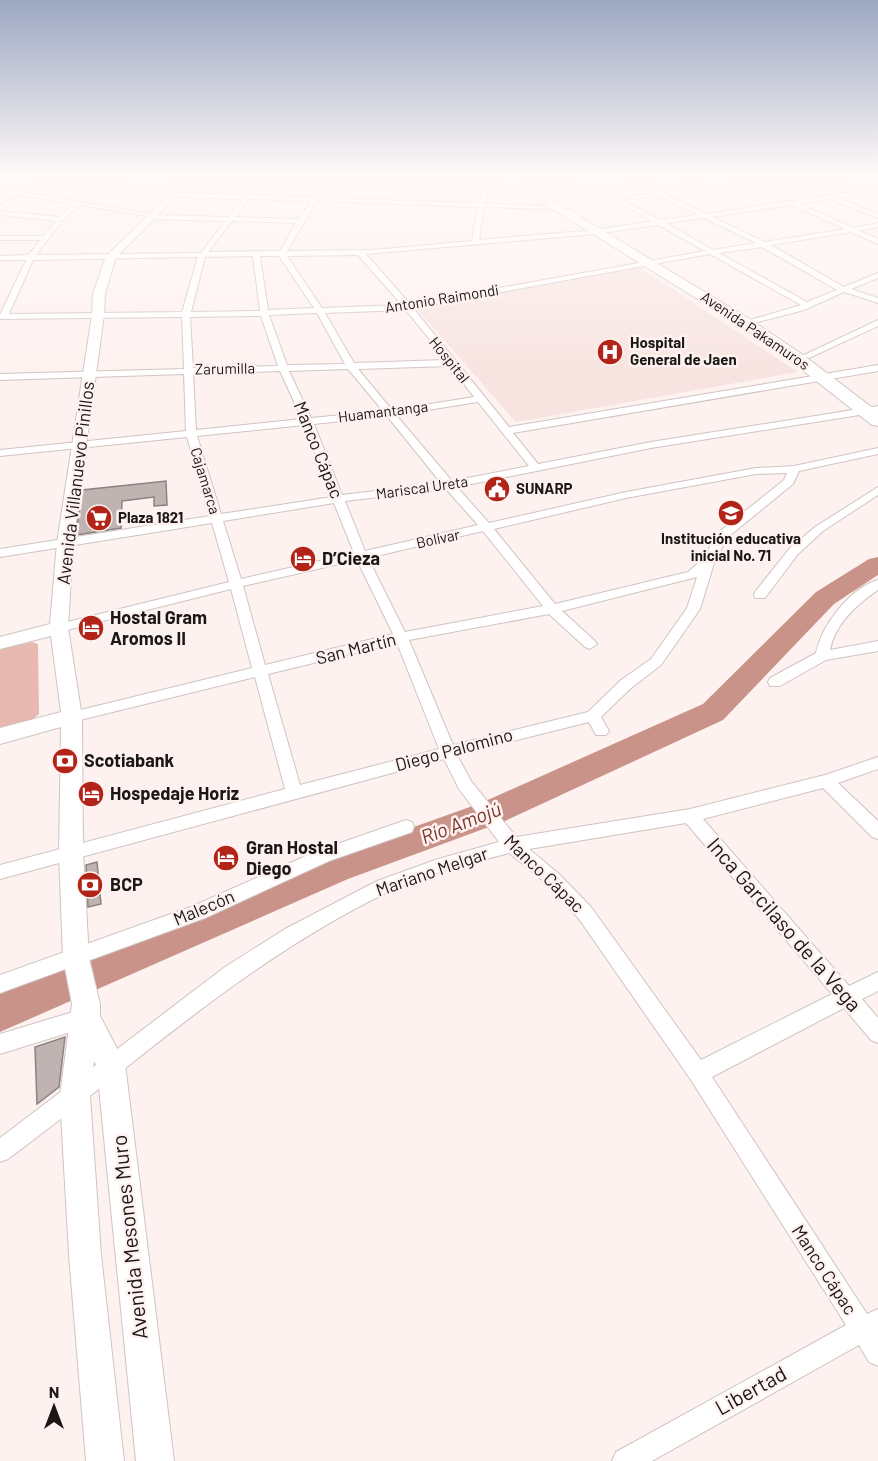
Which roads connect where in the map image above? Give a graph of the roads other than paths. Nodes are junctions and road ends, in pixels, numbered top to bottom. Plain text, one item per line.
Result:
1 (43, 243) edge
2 (124, 243) edge
3 (212, 243) edge
4 (288, 243) edge
5 (473, 243) edge
6 (620, 243) edge
7 (694, 243) edge
8 (768, 243) edge
9 (763, 244) junction
10 (711, 252) junction
11 (361, 253) junction
12 (256, 254) junction
13 (282, 254) junction
14 (111, 256) junction
15 (202, 256) junction
16 (0, 258) edge
17 (30, 258) junction
18 (653, 263) junction
19 (878, 275) edge
20 (842, 289) junction
21 (878, 301) edge
22 (806, 305) junction
23 (408, 307) junction
24 (320, 311) junction
25 (264, 313) junction
26 (186, 314) junction
27 (98, 315) junction
28 (2, 317) edge
29 (753, 322) junction
30 (878, 323) edge
31 (806, 356) junction
32 (451, 363) junction
33 (350, 364) junction
34 (283, 367) junction
35 (878, 368) edge
36 (189, 369) junction
37 (90, 373) junction
38 (827, 375) junction
39 (0, 377) edge
40 (479, 399) junction
41 (390, 412) junction
42 (875, 412) edge
43 (308, 422) junction
44 (506, 431) junction
45 (191, 434) junction
46 (80, 445) junction
47 (878, 451) edge
48 (0, 453) edge
49 (536, 468) junction
50 (794, 469) junction
51 (449, 485) junction
52 (878, 490) edge
53 (338, 499) junction
54 (216, 518) junction
55 (488, 528) junction
56 (65, 543) junction
57 (0, 553) edge
58 (361, 556) junction
59 (709, 560) junction
60 (236, 584) junction
61 (878, 584) edge
62 (759, 595) dead end
63 (552, 609) junction
64 (59, 628) junction
65 (401, 637) junction
66 (0, 643) edge
67 (590, 644) dead end
68 (878, 646) edge
69 (822, 656) junction
70 (261, 672) junction
71 (775, 682) dead end
72 (592, 716) junction
73 (72, 717) junction
74 (601, 731) dead end
75 (0, 736) edge
76 (448, 752) junction
77 (878, 763) edge
78 (826, 781) junction
79 (294, 794) junction
80 (690, 816) junction
81 (406, 826) dead end
82 (878, 832) edge
83 (512, 845) junction
84 (71, 853) junction
85 (0, 872) edge
86 (77, 963) junction
87 (878, 981) edge
88 (0, 984) edge
89 (847, 997) junction
90 (86, 1011) junction
91 (878, 1033) edge
92 (0, 1044) edge
93 (111, 1064) junction
94 (698, 1073) junction
95 (75, 1096) junction
96 (0, 1151) edge
97 (870, 1325) edge
98 (878, 1353) edge
99 (105, 1461) edge
100 (155, 1461) edge
101 (625, 1461) edge

1 - 17 street
2 - 14 street, Avenida Villanuevo Pinillos
3 - 15 street, Cajamarca
4 - 13 street
5 - 11 street
6 - 18 highway, Avenida Pakamuros
7 - 10 street
8 - 9 street, Antonio Raimondi
9 - 10 street, Antonio Raimondi
9 - 20 street
10 - 18 street, Antonio Raimondi
10 - 22 street
11 - 13 street
11 - 23 street, Hospital
12 - 13 street
12 - 15 street
12 - 25 street, Manco Cápac
13 - 24 street
14 - 15 street
14 - 17 street
14 - 27 street, Avenida Villanuevo Pinillos
15 - 26 street, Cajamarca
16 - 17 street
17 - 28 street
18 - 23 street, Antonio Raimondi
18 - 29 highway, Avenida Pakamuros
18 - 38 highway, Avenida Pakamuros
19 - 20 street
20 - 21 street
20 - 22 street
22 - 29 street
23 - 24 street, Antonio Raimondi
23 - 32 street, Hospital
24 - 25 street, Antonio Raimondi
24 - 33 street
25 - 26 street, Antonio Raimondi
25 - 34 street, Manco Cápac
26 - 27 street, Antonio Raimondi
26 - 36 street, Cajamarca
27 - 28 street, Antonio Raimondi
27 - 37 street, Avenida Villanuevo Pinillos
29 - 31 highway, Avenida Pakamuros
30 - 31 street
31 - 38 highway, Avenida Pakamuros
32 - 33 street, Zarumilla
32 - 40 street, Hospital
33 - 34 street, Zarumilla
33 - 41 street
34 - 36 street, Zarumilla
34 - 43 street, Manco Cápac
35 - 38 street
36 - 37 street, Zarumilla
36 - 45 street, Cajamarca
37 - 39 street, Zarumilla
37 - 46 street, Avenida Villanuevo Pinillos
38 - 42 highway, Avenida Pakamuros
38 - 44 street
40 - 41 street, Huamantanga
40 - 44 street, Hospital
41 - 43 street, Huamantanga
41 - 51 street
42 - 49 street, Mariscal Ureta
43 - 45 street, Huamantanga
43 - 53 street, Manco Cápac
44 - 49 street, Hospital
45 - 46 street, Huamantanga
45 - 54 street, Cajamarca
46 - 48 street, Huamantanga
46 - 56 street, Avenida Villanuevo Pinillos
47 - 50 street, Bolívar
49 - 51 street, Mariscal Ureta
50 - 55 street, Bolívar
50 - 59 street, Diego Palomino
51 - 53 street, Mariscal Ureta
51 - 55 street
52 - 62 street
53 - 54 street, Mariscal Ureta
53 - 58 street, Manco Cápac
54 - 56 street, Mariscal Ureta
54 - 60 street, Cajamarca
55 - 58 street, Bolívar
55 - 63 street
56 - 57 street, Mariscal Ureta
56 - 64 street, Avenida Villanuevo Pinillos
58 - 60 street, Bolívar
58 - 65 street, Manco Cápac
59 - 63 street, San Martín
59 - 72 street, Diego Palomino
60 - 64 street, Bolívar
60 - 70 street, Cajamarca
61 - 69 street
63 - 65 street, San Martín
63 - 67 street
64 - 66 street, Bolívar
64 - 73 street, Avenida Villanuevo Pinillos
65 - 70 street, San Martín
65 - 76 street, Manco Cápac
68 - 69 street
69 - 71 street
70 - 73 street, San Martín
70 - 79 street, Cajamarca
72 - 74 street
72 - 76 street, Diego Palomino
73 - 75 street, San Martín
73 - 84 street, Avenida Villanuevo Pinillos
76 - 79 street, Diego Palomino
76 - 83 street, Manco Cápac
77 - 78 street, Mariano Melgar
78 - 80 street, Mariano Melgar
78 - 82 street
79 - 84 street, Diego Palomino
80 - 83 street, Mariano Melgar
80 - 89 street, Inca Garcilaso de la Vega
81 - 86 street, Malecón
83 - 93 street, Mariano Melgar
83 - 94 street, Manco Cápac
84 - 85 street, Diego Palomino
84 - 86 street, Avenida Villanuevo Pinillos
86 - 88 street, Malecón
86 - 90 street, Avenida Villanuevo Pinillos
87 - 89 street
89 - 91 street, Inca Garcilaso de la Vega
89 - 94 street
90 - 92 street
90 - 93 street, Avenida Mesones Muro
90 - 95 street
93 - 95 street, Mariano Melgar
93 - 100 street, Avenida Mesones Muro
94 - 97 street, Manco Cápac
95 - 96 street, Mariano Melgar
95 - 99 street
97 - 98 street, Manco Cápac
97 - 101 street, Libertad

